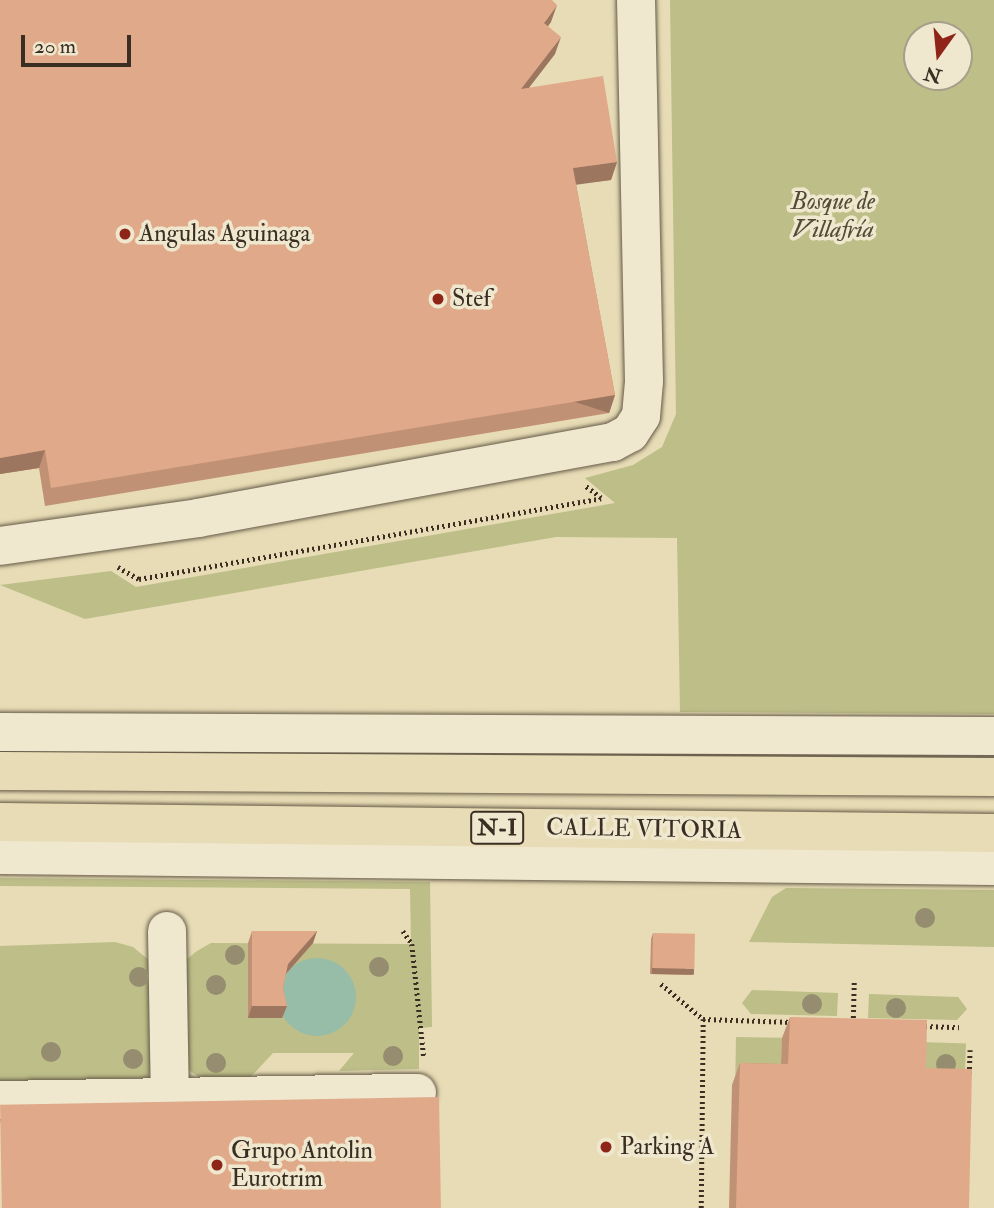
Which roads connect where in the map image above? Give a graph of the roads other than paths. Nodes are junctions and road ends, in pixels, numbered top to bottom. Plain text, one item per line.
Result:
1 (636, 0) edge
2 (0, 546) edge
3 (0, 733) edge
4 (994, 736) edge
5 (0, 771) edge
6 (994, 777) edge
7 (0, 822) edge
8 (994, 833) edge
9 (0, 855) edge
10 (994, 866) edge
11 (167, 931) dead end
12 (417, 1093) dead end
13 (170, 1097) junction
14 (0, 1100) edge

1 - 2 street
3 - 4 street
5 - 6 highway, N-I
7 - 8 highway, CALLE VITORIA / N-I
9 - 10 street
11 - 13 street
12 - 13 street
13 - 14 street

